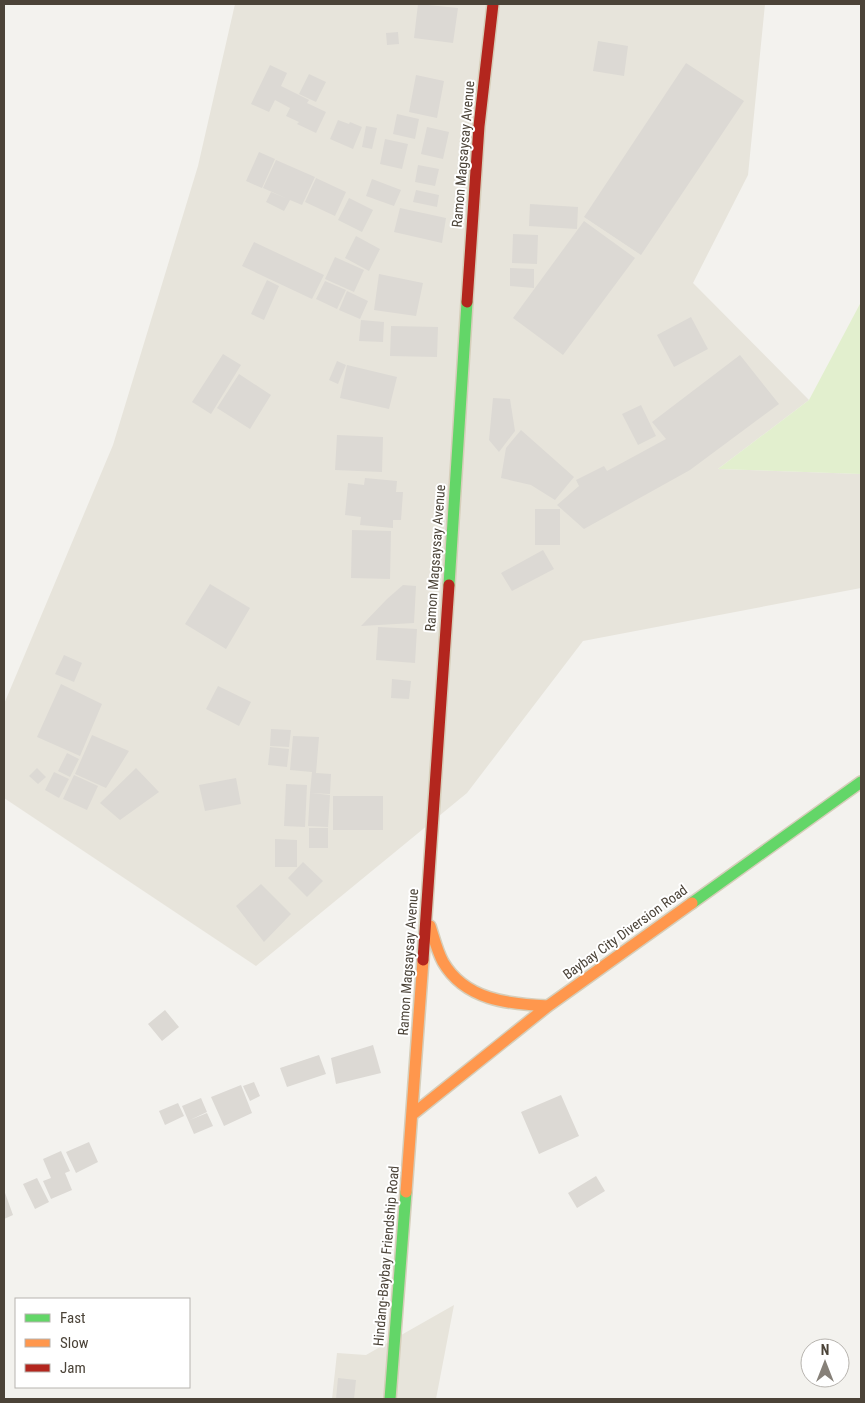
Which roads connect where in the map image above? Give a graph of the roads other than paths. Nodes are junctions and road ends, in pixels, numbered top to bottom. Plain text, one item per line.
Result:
1 (493, 4) edge
2 (861, 782) edge
3 (427, 915) junction
4 (548, 1006) junction
5 (413, 1114) junction
6 (390, 1399) edge

1 - 3 main road, Ramon Magsaysay Avenue
2 - 4 main road, Baybay City Diversion Road
3 - 4 main road
3 - 5 main road, Ramon Magsaysay Avenue
4 - 5 main road, Baybay City Diversion Road
5 - 6 main road, Hindang-Baybay Friendship Road

